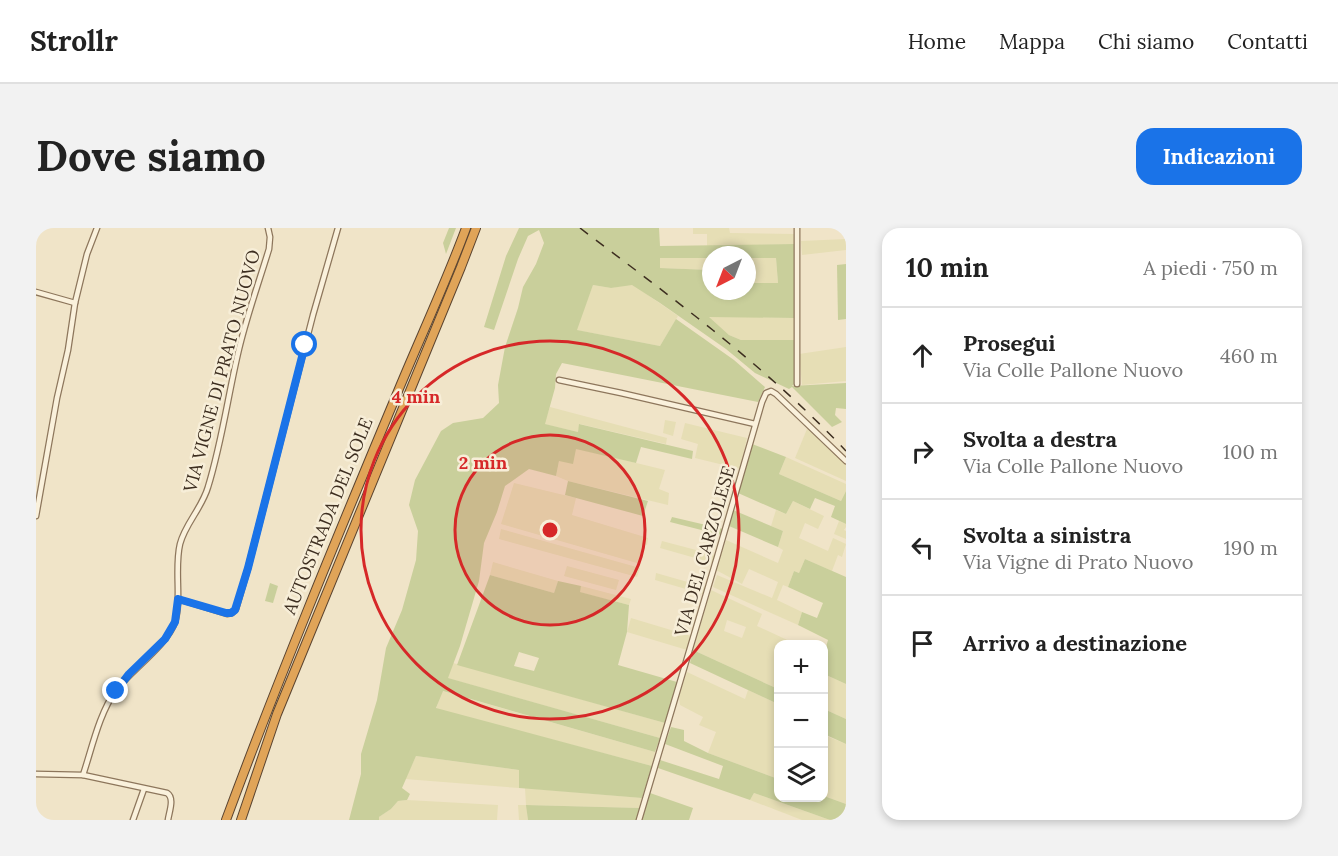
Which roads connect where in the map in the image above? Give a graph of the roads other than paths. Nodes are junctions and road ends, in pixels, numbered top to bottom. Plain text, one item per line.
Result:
1 (97, 228) edge
2 (268, 228) edge
3 (338, 228) edge
4 (466, 228) edge
5 (476, 228) edge
6 (797, 228) edge
7 (36, 292) edge
8 (75, 303) junction
9 (559, 380) dead end
10 (797, 384) dead end
11 (755, 424) junction
12 (846, 461) edge
13 (36, 516) edge
14 (178, 599) junction
15 (36, 774) edge
16 (83, 775) junction
17 (144, 789) junction
18 (133, 820) edge
19 (168, 820) edge
20 (226, 820) edge
21 (241, 820) edge
22 (639, 820) edge

1 - 8 street
2 - 14 street, VIA VIGNE DI PRATO NUOVO
3 - 14 street
4 - 20 highway, AUTOSTRADA DEL SOLE
5 - 21 highway, AUTOSTRADA DEL SOLE
6 - 10 street
7 - 8 street
8 - 13 street
9 - 11 street
11 - 12 street, VIA DEL CARZOLESE
11 - 22 street, VIA DEL CARZOLESE
14 - 16 street, VIA VIGNE DI PRATO NUOVO
15 - 16 street
16 - 17 street
17 - 18 street
17 - 19 street

